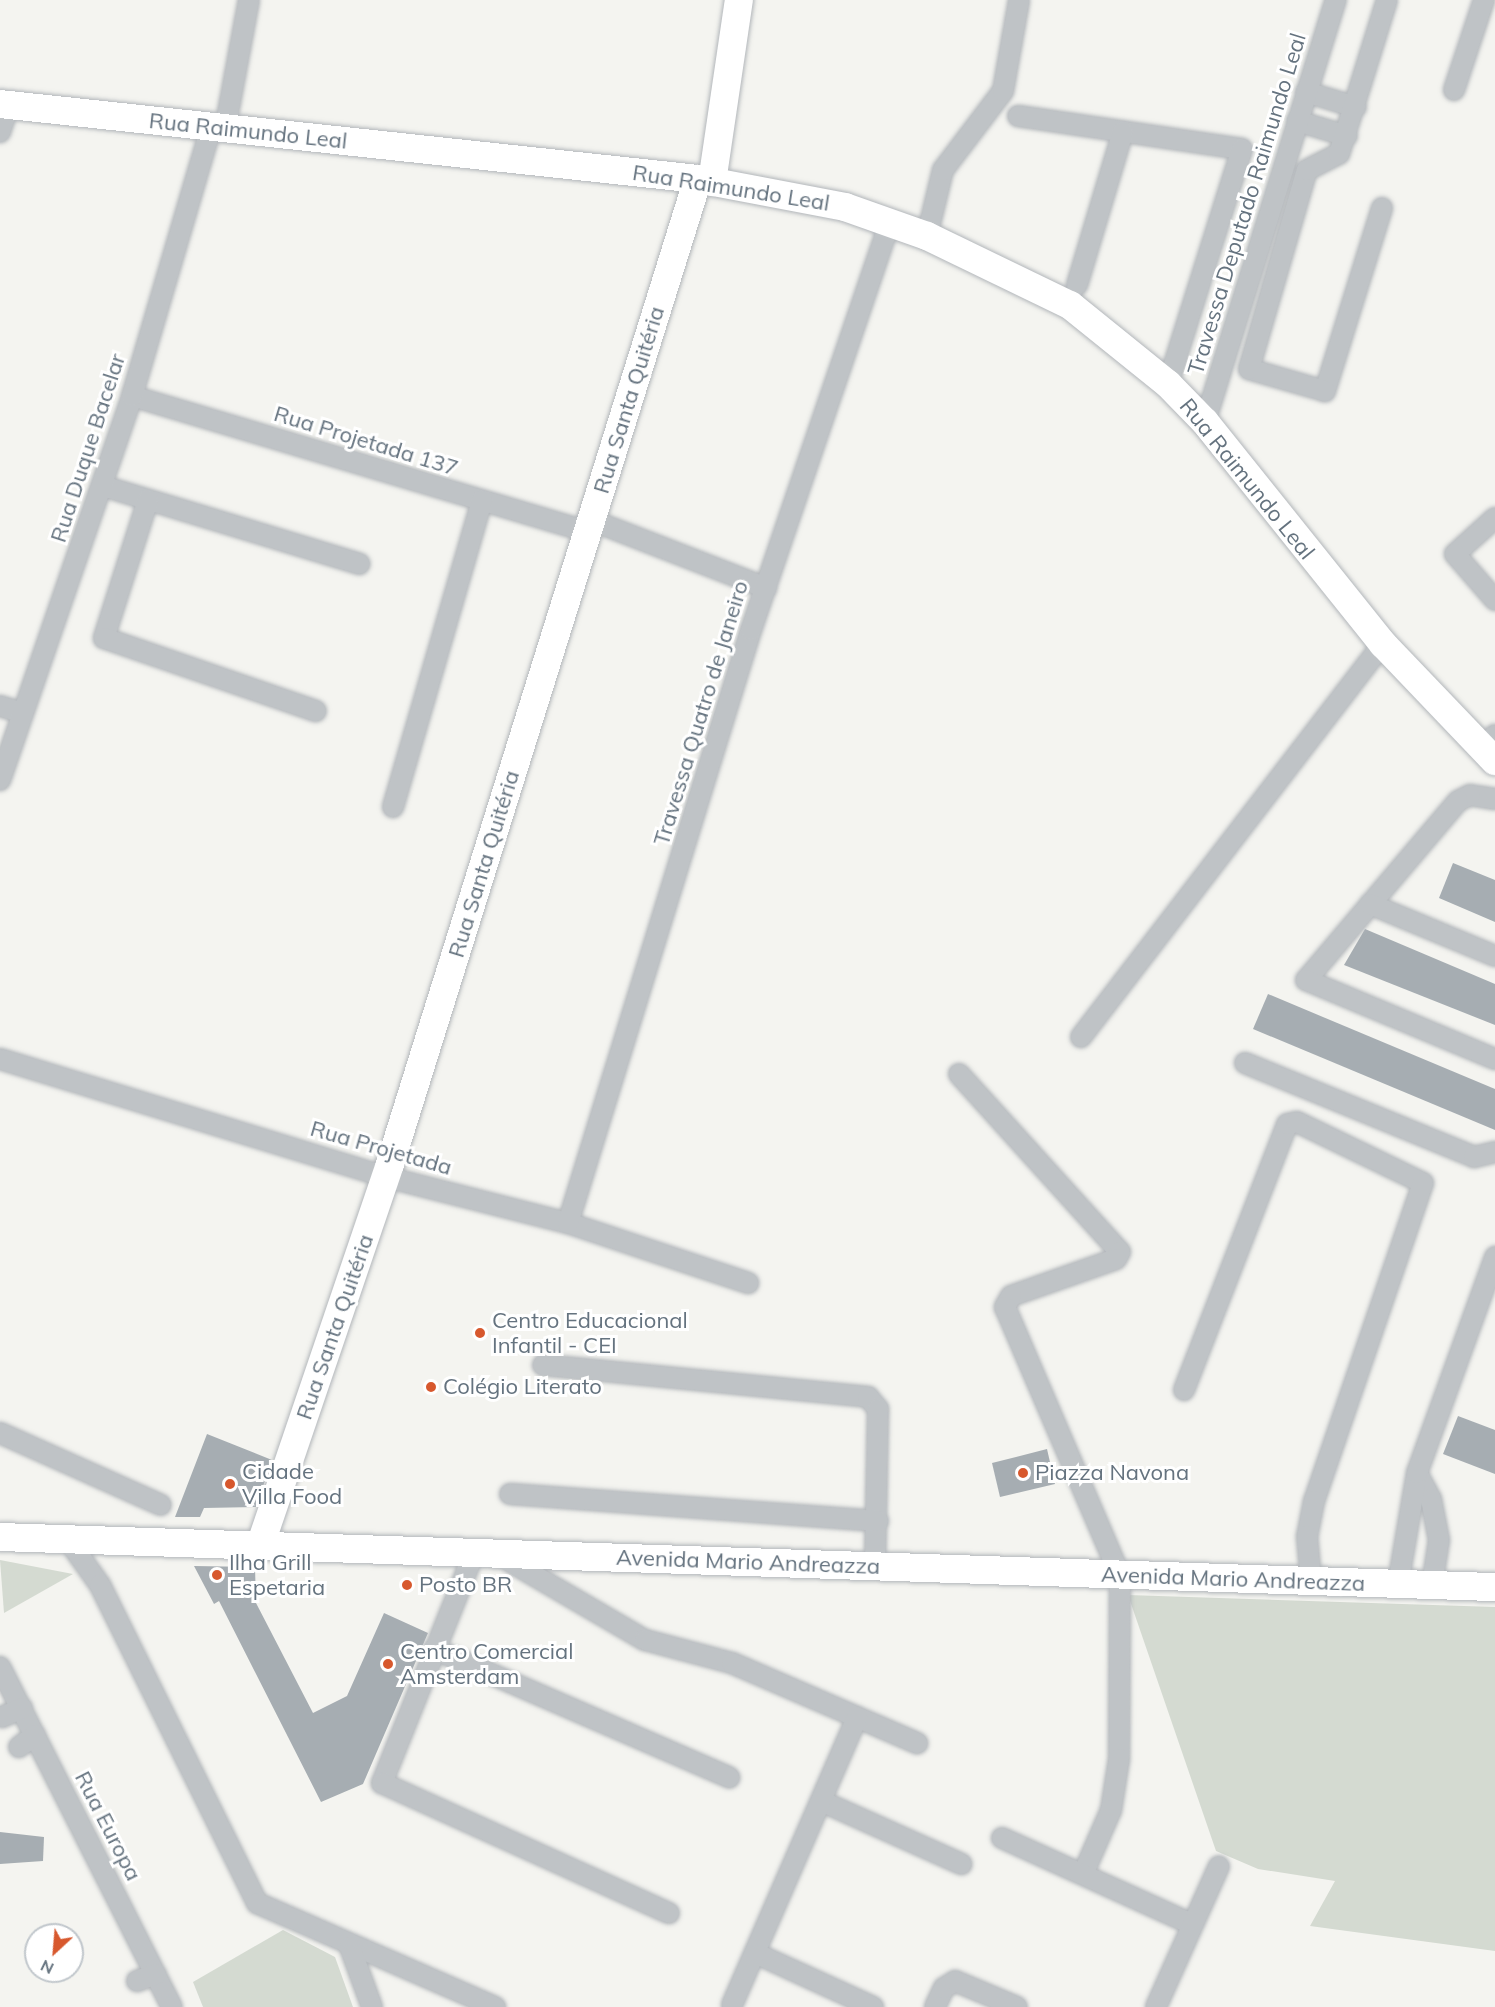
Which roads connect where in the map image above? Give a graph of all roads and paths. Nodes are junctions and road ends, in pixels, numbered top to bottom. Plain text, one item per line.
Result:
1 (249, 0) edge
2 (739, 0) edge
3 (1019, 0) edge
4 (1336, 0) edge
5 (1387, 0) edge
6 (1484, 0) edge
7 (1454, 90) dead end
8 (1306, 92) junction
9 (4, 104) edge
10 (1356, 107) junction
11 (1018, 116) dead end
12 (1297, 121) junction
13 (218, 128) junction
14 (0, 132) edge
15 (1123, 132) junction
16 (1347, 136) junction
17 (705, 180) junction
18 (1382, 208) dead end
19 (890, 221) junction
20 (927, 236) junction
21 (1077, 285) dead end
22 (1168, 384) junction
23 (132, 396) junction
24 (1205, 422) junction
25 (103, 486) junction
26 (148, 500) junction
27 (482, 501) junction
28 (1495, 518) edge
29 (589, 526) junction
30 (359, 564) dead end
31 (766, 588) junction
32 (1495, 600) edge
33 (1383, 644) junction
34 (0, 706) edge
35 (316, 711) dead end
36 (23, 713) junction
37 (1491, 748) edge
38 (0, 780) edge
39 (1495, 799) edge
40 (393, 807) dead end
41 (1370, 904) junction
42 (1495, 956) edge
43 (1081, 1037) dead end
44 (0, 1059) edge
45 (1495, 1059) edge
46 (1245, 1064) dead end
47 (959, 1074) dead end
48 (1495, 1152) edge
49 (386, 1177) junction
50 (568, 1223) junction
51 (1495, 1257) edge
52 (748, 1283) dead end
53 (543, 1365) dead end
54 (1184, 1390) dead end
55 (0, 1433) edge
56 (1417, 1473) junction
57 (510, 1494) dead end
58 (161, 1505) dead end
59 (878, 1521) junction
60 (0, 1538) edge
61 (68, 1540) junction
62 (260, 1546) junction
63 (486, 1554) junction
64 (875, 1567) junction
65 (1120, 1575) junction
66 (1311, 1581) junction
67 (1398, 1584) junction
68 (1432, 1585) junction
69 (1495, 1587) edge
70 (434, 1649) junction
71 (0, 1667) edge
72 (22, 1708) junction
73 (2, 1717) dead end
74 (857, 1717) junction
75 (35, 1736) junction
76 (917, 1743) dead end
77 (19, 1747) dead end
78 (729, 1777) dead end
79 (821, 1801) junction
80 (1002, 1838) dead end
81 (961, 1864) dead end
82 (1220, 1866) dead end
83 (1083, 1874) junction
84 (669, 1912) dead end
85 (1192, 1924) junction
86 (350, 1947) junction
87 (755, 1953) junction
88 (732, 2005) dead end
89 (171, 2007) edge
90 (372, 2007) edge
91 (495, 2007) edge
92 (873, 2007) edge
93 (935, 2007) edge
94 (1017, 2007) edge
95 (1156, 2007) edge

1 - 13 street, Rua Duque Bacelar
2 - 17 street, Rua Santa Quitéria
3 - 20 street
4 - 8 street, Travessa Deputado Raimundo Leal
5 - 10 street
6 - 7 street
8 - 10 street
8 - 12 street, Travessa Deputado Raimundo Leal
9 - 13 street, Rua Raimundo Leal
9 - 14 street
10 - 16 street
11 - 15 street
12 - 16 street
12 - 24 street, Travessa Deputado Raimundo Leal
13 - 17 street, Rua Raimundo Leal
13 - 23 street, Rua Duque Bacelar
15 - 21 street
15 - 22 street
16 - 18 street
17 - 19 street, Rua Raimundo Leal
17 - 29 street, Rua Santa Quitéria
19 - 20 street, Rua Raimundo Leal
19 - 31 street, Travessa Quatro de Janeiro
20 - 22 street, Rua Raimundo Leal
22 - 24 street, Rua Raimundo Leal
23 - 25 street, Rua Duque Bacelar
23 - 27 street, Rua Projetada 137
24 - 33 street, Rua Raimundo Leal
25 - 26 street
25 - 36 street, Rua Duque Bacelar
26 - 30 street
26 - 35 street
27 - 29 street, Rua Projetada 137
27 - 40 street
28 - 32 street
29 - 31 street, Rua Projetada 137
29 - 49 street, Rua Santa Quitéria
31 - 50 street, Travessa Quatro de Janeiro
33 - 37 street, Rua Raimundo Leal
33 - 43 street
34 - 36 street
36 - 38 street, Rua Duque Bacelar
39 - 41 street
41 - 42 street
41 - 45 street
44 - 49 street, Rua Projetada
46 - 48 street
47 - 65 street
49 - 50 street, Rua Projetada
49 - 62 street, Rua Santa Quitéria
50 - 52 street, Rua Projetada
51 - 56 street
53 - 59 street
54 - 66 street
55 - 58 street
56 - 67 street
56 - 68 street
57 - 59 street
59 - 64 street
60 - 61 street, Avenida Mario Andreazza
61 - 62 street, Avenida Mario Andreazza
61 - 86 street
62 - 63 street, Avenida Mario Andreazza
63 - 64 street, Avenida Mario Andreazza
63 - 70 street
63 - 74 street
64 - 65 street, Avenida Mario Andreazza
65 - 66 street, Avenida Mario Andreazza
65 - 83 street
66 - 67 street, Avenida Mario Andreazza
67 - 68 street, Avenida Mario Andreazza
68 - 69 street, Avenida Mario Andreazza
70 - 78 street
70 - 84 street
71 - 72 street, Rua Europa
72 - 73 street
72 - 75 street, Rua Europa
74 - 76 street
74 - 79 street
75 - 77 street
75 - 89 street, Rua Europa
79 - 81 street
79 - 87 street
80 - 83 street
82 - 85 street
83 - 85 street
85 - 95 street
86 - 90 street
86 - 91 street
87 - 88 street
87 - 92 street
93 - 94 street

